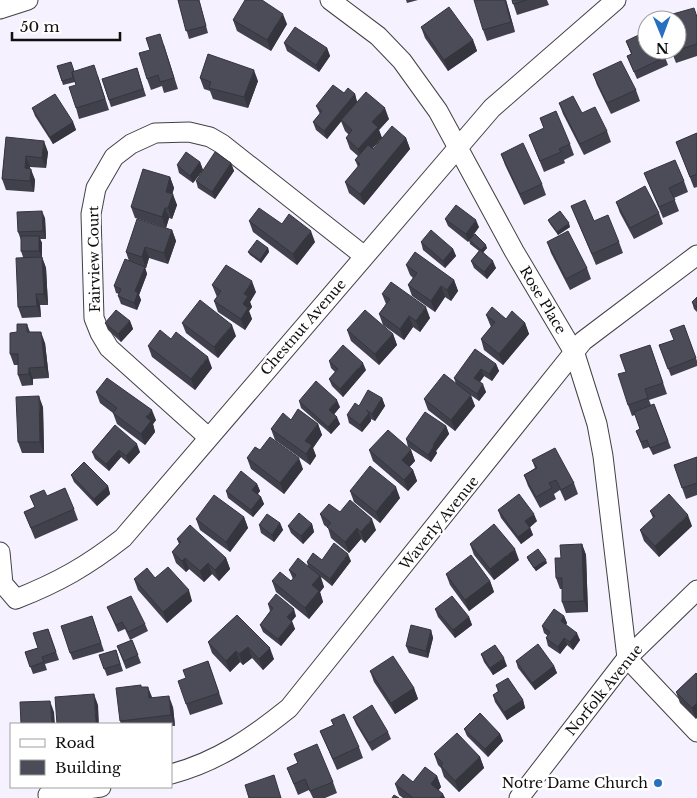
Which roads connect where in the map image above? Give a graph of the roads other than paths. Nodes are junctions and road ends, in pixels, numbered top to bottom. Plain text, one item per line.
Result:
1 (28, 0) edge
2 (330, 0) edge
3 (616, 0) edge
4 (0, 9) edge
5 (457, 146) junction
6 (364, 255) junction
7 (697, 255) edge
8 (575, 354) junction
9 (208, 437) junction
10 (0, 552) edge
11 (697, 590) edge
12 (627, 658) junction
13 (697, 732) edge
14 (172, 774) edge
15 (94, 788) edge
16 (48, 795) dead end
17 (519, 798) edge

1 - 4 street
2 - 5 street, Rose Place
3 - 5 street, Chestnut Avenue
5 - 6 street, Chestnut Avenue
5 - 8 street, Rose Place
6 - 9 street, Chestnut Avenue
6 - 9 street, Fairview Court
7 - 8 street, Waverly Avenue
8 - 12 street, Rose Place
8 - 14 street, Waverly Avenue
9 - 10 street, Chestnut Avenue
11 - 12 street, Norfolk Avenue
12 - 13 street
12 - 17 street, Norfolk Avenue
15 - 16 street

